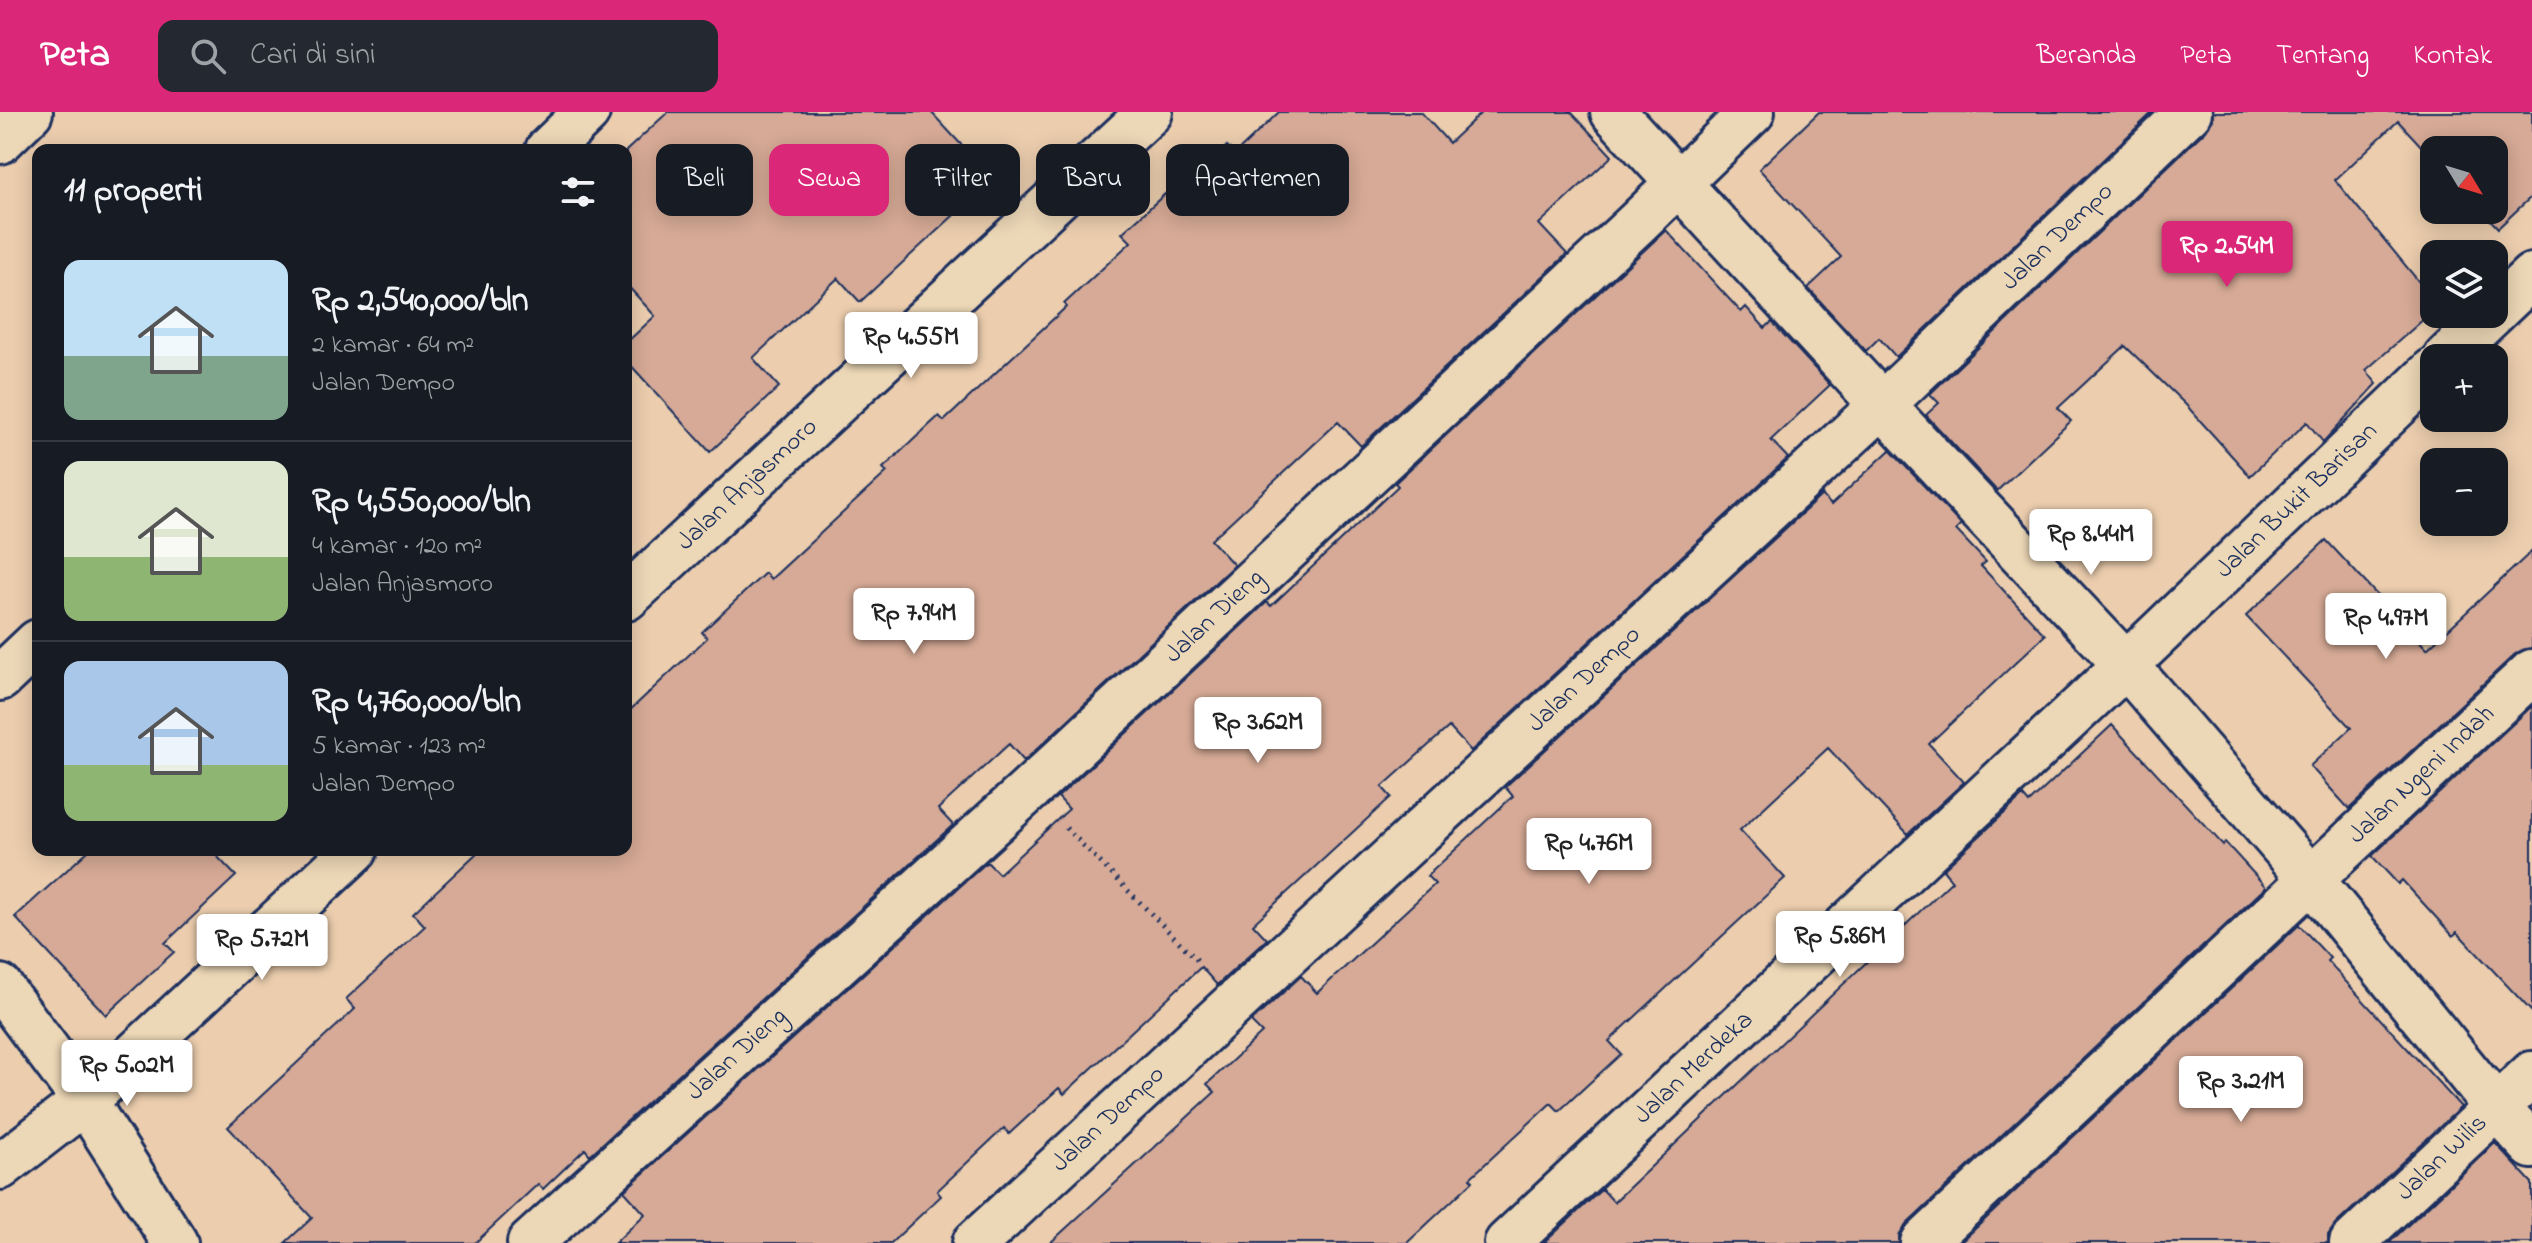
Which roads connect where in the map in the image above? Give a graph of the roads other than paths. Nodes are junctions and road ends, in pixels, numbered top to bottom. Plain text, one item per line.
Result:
1 (30, 112) edge
2 (587, 112) edge
3 (1150, 112) edge
4 (1613, 112) edge
5 (1752, 112) edge
6 (2189, 112) edge
7 (0, 141) edge
8 (554, 144) edge
9 (1680, 182) junction
10 (2532, 276) edge
11 (2508, 299) edge
12 (2477, 328) edge
13 (2461, 344) edge
14 (2420, 383) edge
15 (1882, 405) junction
16 (632, 592) edge
17 (32, 648) edge
18 (2126, 665) junction
19 (2532, 672) edge
20 (0, 678) edge
21 (349, 856) edge
22 (2310, 878) junction
23 (0, 987) edge
24 (2532, 1074) edge
25 (85, 1101) junction
26 (2496, 1107) junction
27 (2532, 1146) edge
28 (0, 1167) edge
29 (175, 1243) edge
30 (530, 1243) edge
31 (975, 1243) edge
32 (1507, 1243) edge
33 (1923, 1243) edge
34 (2352, 1243) edge

1 - 7 street
2 - 8 street
3 - 16 street, Jalan Anjasmoro
4 - 9 street
5 - 9 street, Jalan Dieng
6 - 15 street, Jalan Dempo
9 - 15 street
9 - 30 street, Jalan Dieng
10 - 11 street
12 - 13 street
14 - 18 street, Jalan Bukit Barisan
15 - 18 street
15 - 31 street, Jalan Dempo
17 - 20 street
18 - 22 street
18 - 32 street, Jalan Merdeka
19 - 22 street, Jalan Ngeni Indah
21 - 25 street
22 - 26 street
22 - 33 street, Jalan Ngeni Indah
23 - 25 street
24 - 26 street, Jalan Wilis
25 - 28 street
25 - 29 street
26 - 27 street
26 - 34 street, Jalan Wilis

